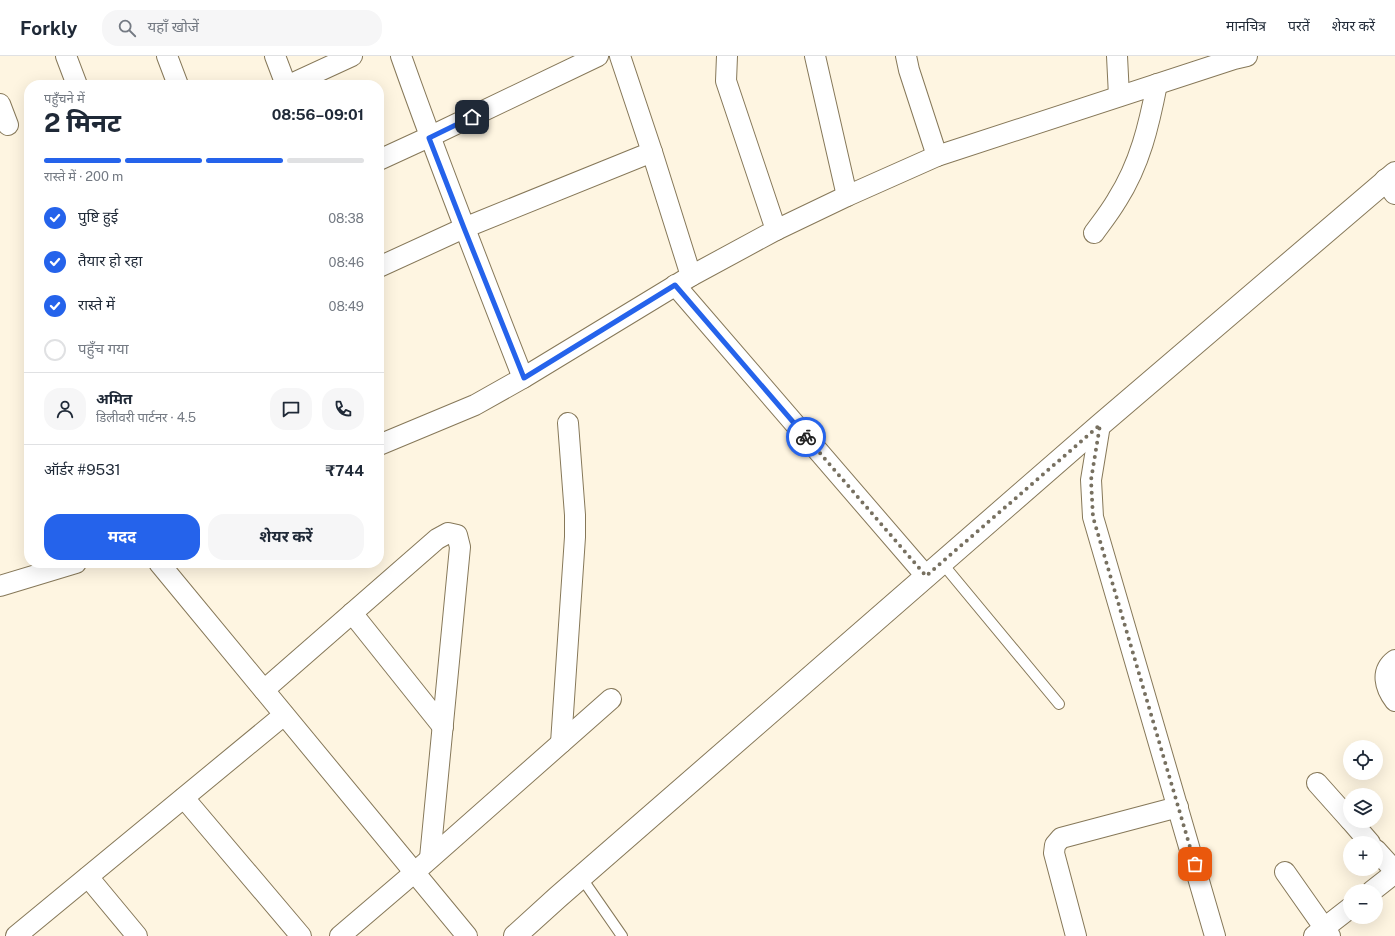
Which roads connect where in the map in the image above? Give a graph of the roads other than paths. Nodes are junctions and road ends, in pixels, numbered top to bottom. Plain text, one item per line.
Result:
1 (66, 56) edge
2 (167, 56) edge
3 (275, 56) edge
4 (352, 56) edge
5 (401, 56) edge
6 (598, 56) edge
7 (620, 56) edge
8 (727, 56) edge
9 (815, 56) edge
10 (906, 56) edge
11 (1117, 56) edge
12 (1239, 57) edge
13 (75, 80) edge
14 (176, 80) edge
15 (286, 80) edge
16 (299, 80) edge
17 (1157, 84) junction
18 (1119, 96) junction
19 (0, 104) edge
20 (8, 125) dead end
21 (429, 138) junction
22 (652, 152) junction
23 (937, 156) junction
24 (384, 158) edge
25 (1392, 182) edge
26 (847, 196) junction
27 (464, 228) junction
28 (776, 230) junction
29 (1094, 233) dead end
30 (384, 265) edge
31 (683, 281) junction
32 (524, 378) junction
33 (568, 423) dead end
34 (1100, 425) junction
35 (384, 443) edge
36 (59, 568) edge
37 (163, 568) edge
38 (934, 569) junction
39 (0, 586) edge
40 (352, 613) junction
41 (1395, 660) edge
42 (264, 690) junction
43 (611, 699) dead end
44 (1395, 700) edge
45 (1059, 704) dead end
46 (284, 715) junction
47 (443, 727) junction
48 (561, 743) junction
49 (1317, 783) dead end
50 (184, 798) junction
51 (1178, 807) junction
52 (1343, 812) edge
53 (1357, 828) edge
54 (1364, 836) edge
55 (430, 858) junction
56 (1383, 858) edge
57 (415, 872) junction
58 (1285, 872) dead end
59 (1395, 872) edge
60 (88, 877) junction
61 (581, 877) junction
62 (1380, 884) edge
63 (1343, 915) edge
64 (524, 933) edge
65 (1323, 934) edge
66 (16, 936) edge
67 (137, 936) edge
68 (301, 936) edge
69 (340, 936) edge
70 (467, 936) edge
71 (622, 936) edge
72 (1076, 936) edge
73 (1216, 936) edge

1 - 13 street
2 - 14 street
3 - 15 street
4 - 16 street
5 - 21 street
6 - 21 street
7 - 22 street
8 - 28 street
9 - 26 street
10 - 23 street
11 - 18 street
12 - 17 street
17 - 18 street
17 - 29 street
18 - 23 street
19 - 20 street
21 - 24 street
21 - 27 street
22 - 27 street
22 - 31 street
23 - 26 street
25 - 34 main road
26 - 28 street
27 - 30 street
27 - 32 street
28 - 31 street
31 - 32 street
31 - 38 street
32 - 35 street
33 - 48 street
34 - 38 main road
34 - 51 street
36 - 39 street
37 - 42 street
38 - 45 lane
38 - 61 main road
40 - 42 street
40 - 47 street
40 - 47 street
41 - 44 street
42 - 46 street
43 - 48 street
46 - 50 street
46 - 57 street
47 - 55 street
48 - 55 street
49 - 52 street
50 - 60 street
50 - 68 street
51 - 72 street
51 - 73 street
53 - 54 street
55 - 57 street
56 - 59 street
57 - 69 street
57 - 70 street
58 - 65 street
59 - 62 street
60 - 66 street
60 - 67 street
61 - 64 main road
61 - 71 lane
63 - 65 street

